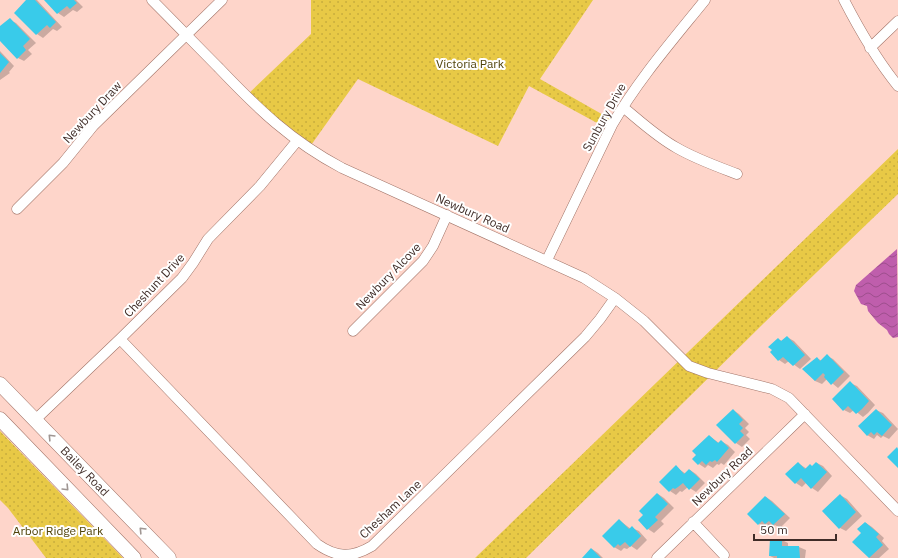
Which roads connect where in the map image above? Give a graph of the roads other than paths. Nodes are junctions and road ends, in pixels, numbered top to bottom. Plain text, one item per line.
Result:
1 (152, 0) edge
2 (222, 0) edge
3 (705, 0) edge
4 (844, 0) edge
5 (898, 21) edge
6 (187, 35) junction
7 (870, 48) junction
8 (898, 86) edge
9 (622, 107) junction
10 (297, 141) junction
11 (737, 174) dead end
12 (17, 209) dead end
13 (447, 215) junction
14 (547, 260) junction
15 (615, 298) junction
16 (353, 331) dead end
17 (120, 339) junction
18 (0, 384) edge
19 (805, 414) junction
20 (0, 419) edge
21 (35, 420) junction
22 (898, 511) edge
23 (693, 522) junction
24 (724, 555) dead end
25 (134, 558) edge
26 (169, 558) edge
27 (657, 558) edge

1 - 6 street, Newbury Road
2 - 6 street, Newbury Draw
3 - 9 street, Sunbury Drive
4 - 7 street
5 - 7 street
6 - 10 street, Newbury Road
6 - 12 street, Newbury Draw
7 - 8 street
9 - 11 street
9 - 14 street, Sunbury Drive
10 - 13 street, Newbury Road
10 - 17 street, Cheshunt Drive
13 - 14 street, Newbury Road
13 - 16 street, Newbury Alcove
14 - 15 street, Newbury Road
15 - 17 street, Chesham Lane
15 - 19 street, Newbury Road
17 - 21 street, Cheshunt Drive
18 - 21 main road, Bailey Road
19 - 22 street, Newbury Road
19 - 23 street, Newbury Road
20 -> 25 main road, Bailey Road
26 -> 21 main road, Bailey Road
23 - 24 street
23 - 27 street, Newbury Road

